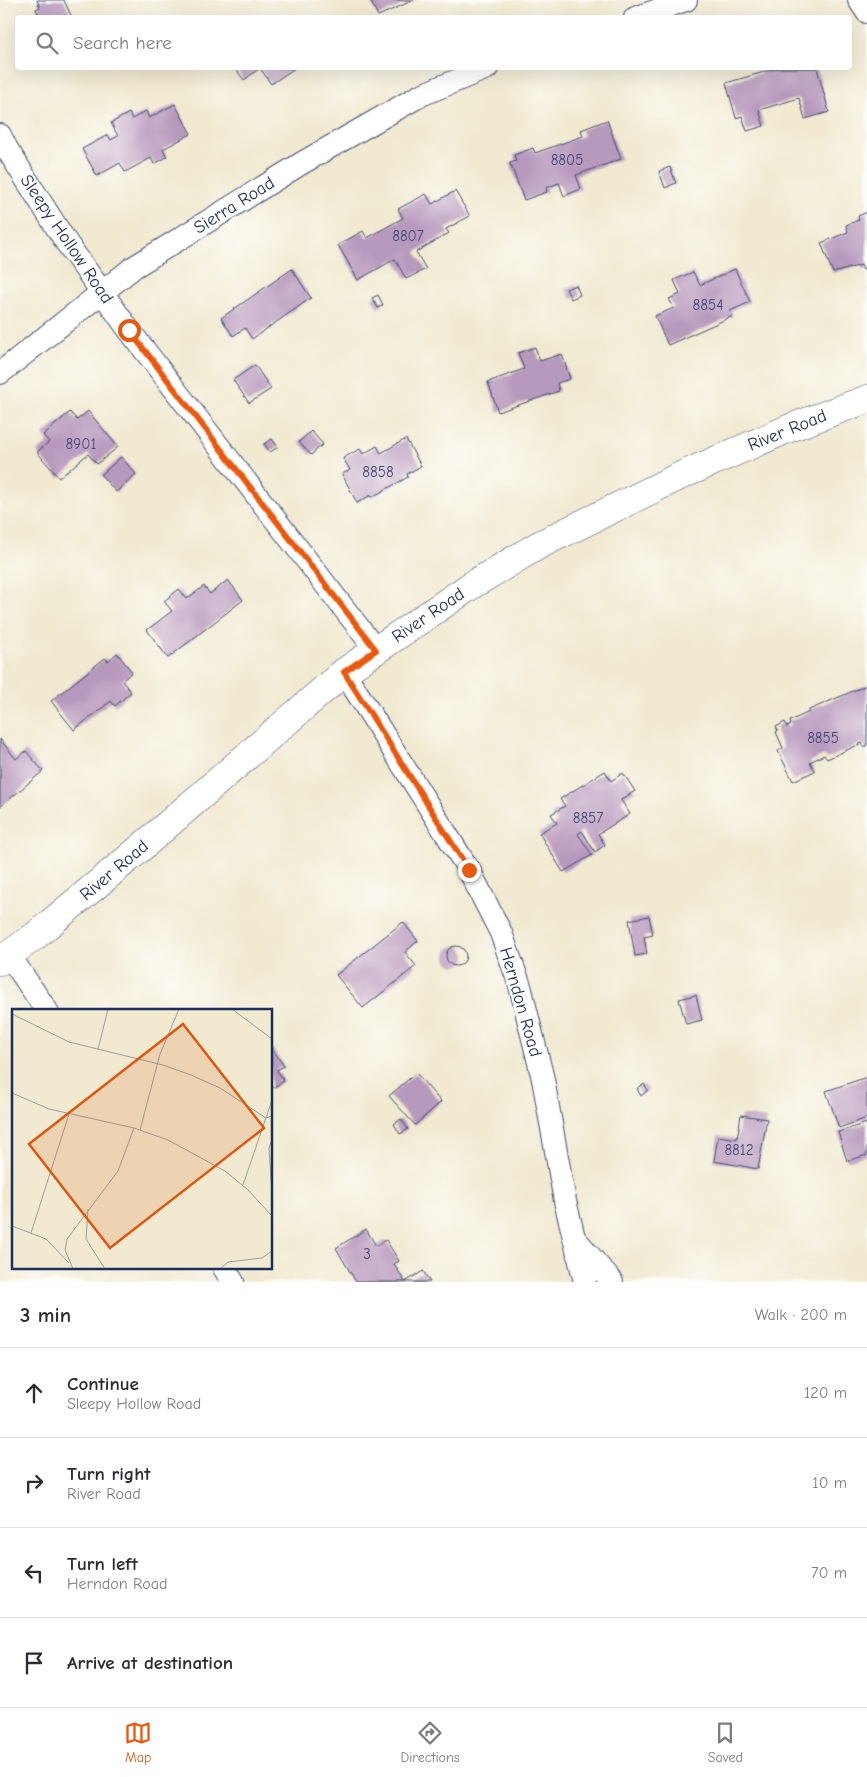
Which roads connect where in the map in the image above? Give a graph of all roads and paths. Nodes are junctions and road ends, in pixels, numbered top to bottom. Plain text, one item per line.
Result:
1 (686, 0) edge
2 (859, 0) edge
3 (867, 12) edge
4 (643, 15) edge
5 (482, 70) edge
6 (0, 135) edge
7 (101, 292) junction
8 (0, 373) edge
9 (867, 399) edge
10 (376, 650) junction
11 (344, 672) junction
12 (4, 958) edge
13 (45, 1009) edge
14 (576, 1239) junction
15 (225, 1270) edge
16 (233, 1282) edge
17 (585, 1282) edge
18 (612, 1282) edge

1 - 4 street
2 - 3 street
5 - 7 street, Sierra Road
6 - 7 street, Sleepy Hollow Road
7 - 8 street, Sierra Road
7 - 10 street, Sleepy Hollow Road
9 - 10 main road, River Road
10 - 11 main road, River Road
11 - 12 main road, River Road
11 - 14 street, Herndon Road
12 - 13 street
14 - 17 street, Herndon Road
14 - 18 street
15 - 16 street

